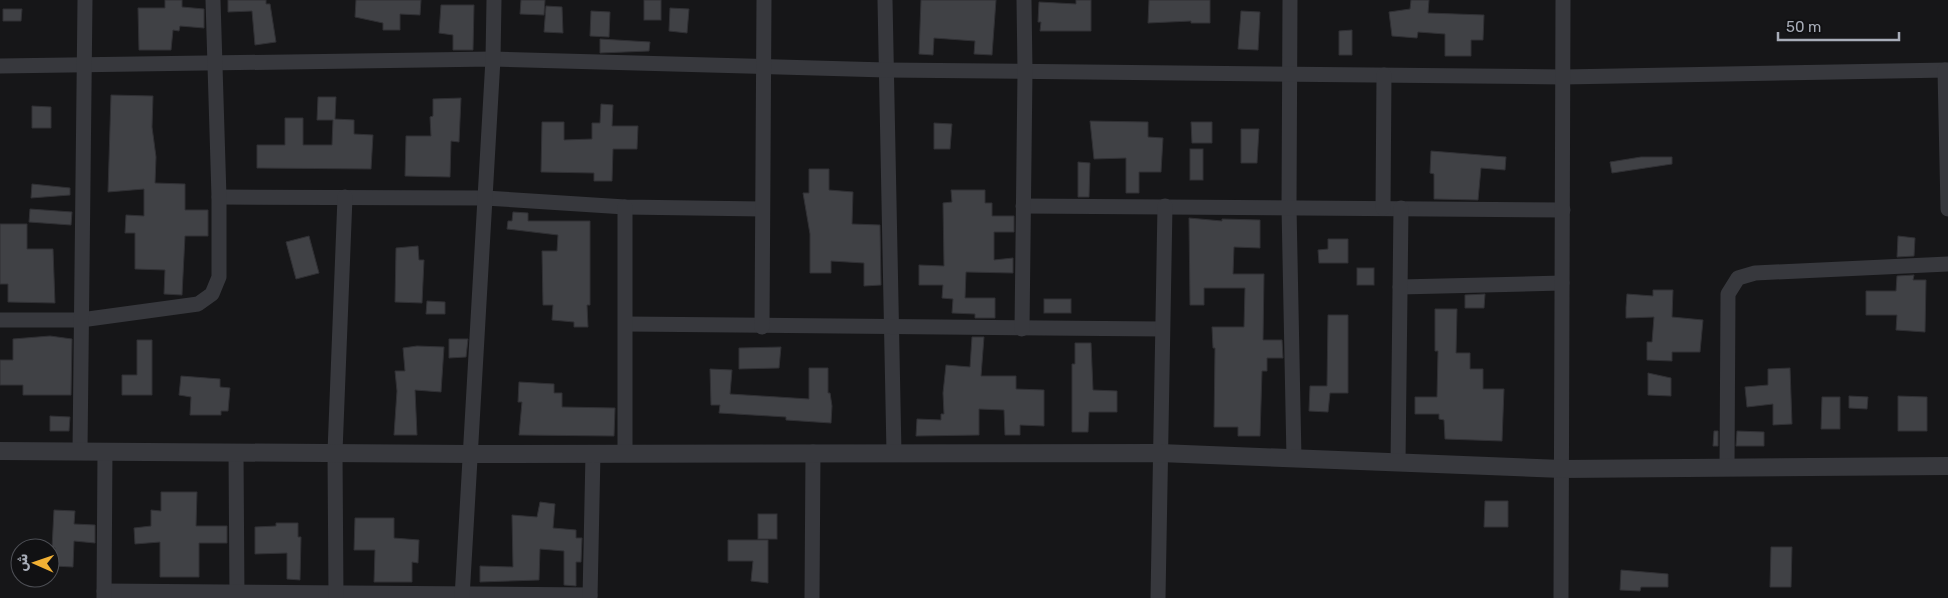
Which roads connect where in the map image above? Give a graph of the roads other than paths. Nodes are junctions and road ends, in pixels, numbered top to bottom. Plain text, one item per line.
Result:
1 (85, 0) edge
2 (214, 0) edge
3 (494, 0) edge
4 (764, 0) edge
5 (886, 0) edge
6 (1024, 0) edge
7 (1290, 0) edge
8 (1563, 0) edge
9 (493, 59) junction
10 (214, 62) junction
11 (85, 64) junction
12 (0, 66) edge
13 (763, 66) junction
14 (886, 70) junction
15 (1946, 70) edge
16 (1025, 71) junction
17 (1290, 74) junction
18 (1384, 75) junction
19 (1563, 76) junction
20 (219, 197) junction
21 (345, 197) junction
22 (485, 198) junction
23 (1023, 206) junction
24 (1165, 206) junction
25 (625, 207) junction
26 (1289, 207) junction
27 (1383, 208) junction
28 (1401, 208) junction
29 (762, 209) junction
30 (1948, 209) edge
31 (1563, 210) junction
32 (1948, 264) edge
33 (1562, 283) junction
34 (1400, 287) junction
35 (0, 320) edge
36 (81, 320) junction
37 (626, 324) junction
38 (762, 327) junction
39 (891, 328) junction
40 (1022, 329) junction
41 (1162, 329) junction
42 (0, 451) edge
43 (105, 451) junction
44 (80, 452) junction
45 (236, 452) junction
46 (335, 452) junction
47 (813, 452) junction
48 (593, 453) junction
49 (625, 453) junction
50 (894, 453) junction
51 (1160, 453) junction
52 (470, 454) junction
53 (1294, 459) junction
54 (1398, 463) junction
55 (1948, 466) edge
56 (1727, 468) junction
57 (1562, 469) junction
58 (237, 594) edge
59 (104, 595) edge
60 (336, 595) edge
61 (462, 596) edge
62 (590, 596) edge
63 (812, 598) edge
64 (1158, 598) edge
65 (1560, 598) edge

1 - 11 street
2 - 10 street
3 - 9 street
4 - 13 street
5 - 14 street
6 - 16 street
7 - 17 street
8 - 19 street
9 - 10 street
9 - 13 street
9 - 22 street
10 - 11 street
10 - 20 street
11 - 12 street
11 - 36 street
13 - 14 street
13 - 29 street
14 - 16 street
14 - 39 street
15 - 19 street
15 - 30 street
16 - 17 street
16 - 23 street
17 - 18 street
17 - 26 street
18 - 19 street
18 - 27 street
19 - 31 street
20 - 21 street
20 - 36 street
21 - 22 street
21 - 46 street
22 - 25 street
22 - 52 street
23 - 24 street
23 - 40 street
24 - 26 street
24 - 41 street
25 - 29 street
25 - 37 street
26 - 27 street
26 - 53 street
27 - 28 street
28 - 31 street
28 - 34 street
29 - 38 street
31 - 33 street
32 - 56 street
33 - 34 street
33 - 57 street
34 - 54 street
35 - 36 street
36 - 44 street
37 - 38 street
37 - 49 street
38 - 39 street
39 - 40 street
39 - 50 street
40 - 41 street
41 - 51 street
42 - 44 street
43 - 44 street
43 - 45 street
43 - 59 street
45 - 46 street
45 - 58 street
46 - 52 street
46 - 60 street
47 - 49 street
47 - 50 street
47 - 63 street
48 - 49 street
48 - 52 street
48 - 62 street
50 - 51 street
51 - 53 street
51 - 64 street
52 - 61 street
53 - 54 street
54 - 57 street
55 - 56 street
56 - 57 street
57 - 65 street
58 - 59 street
58 - 60 street
60 - 61 street
61 - 62 street

